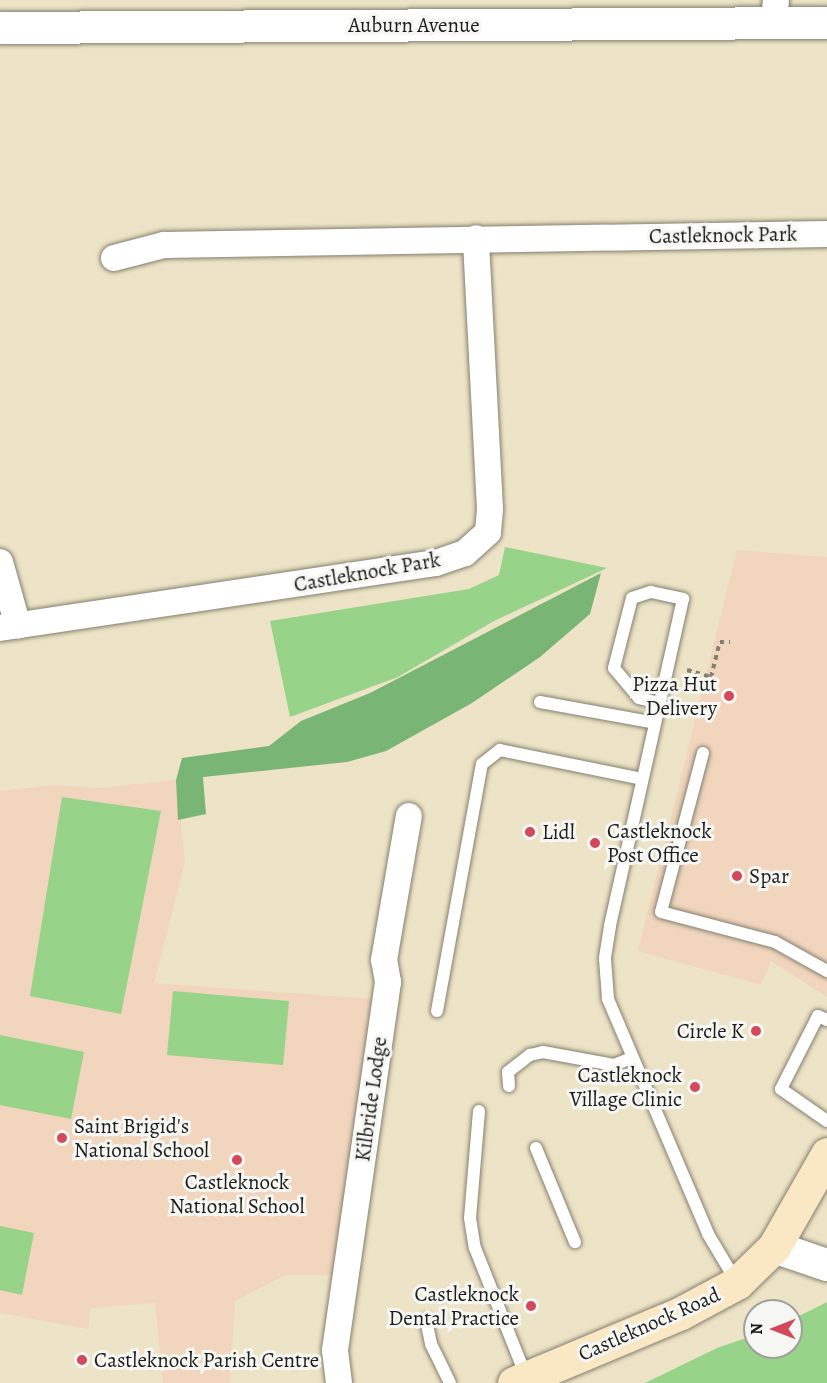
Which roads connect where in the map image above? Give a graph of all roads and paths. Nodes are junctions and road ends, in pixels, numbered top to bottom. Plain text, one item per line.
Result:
1 (775, 11) edge
2 (827, 23) edge
3 (0, 28) edge
4 (827, 234) edge
5 (476, 238) junction
6 (114, 258) dead end
7 (0, 562) edge
8 (9, 627) edge
9 (730, 642) dead end
10 (689, 670) dead end
11 (540, 702) dead end
12 (659, 703) junction
13 (655, 723) junction
14 (703, 753) dead end
15 (642, 779) junction
16 (409, 816) dead end
17 (827, 971) edge
18 (437, 1011) dead end
19 (827, 1020) edge
20 (631, 1058) junction
21 (509, 1086) dead end
22 (479, 1111) dead end
23 (827, 1121) edge
24 (536, 1148) dead end
25 (827, 1154) edge
26 (575, 1242) dead end
27 (774, 1247) junction
28 (827, 1265) edge
29 (737, 1283) junction
30 (426, 1320) dead end
31 (520, 1380) edge
32 (339, 1383) edge
33 (450, 1383) edge

1 - 2 street, Auburn Avenue
1 - 3 street, Auburn Avenue
4 - 5 street, Castleknock Park
5 - 6 street, Castleknock Park
5 - 8 street, Castleknock Park
7 - 8 street, Castleknock Park
9 - 10 path
11 - 13 lane
12 - 12 lane
12 - 13 lane
13 - 15 lane
14 - 17 lane
15 - 18 lane
15 - 20 lane
16 - 32 street, Kilbride Lodge
19 - 23 lane
20 - 21 lane
20 - 29 lane
22 - 31 lane
24 - 26 lane
25 - 27 main road, Castleknock Road
27 - 28 street
27 - 29 main road, Castleknock Road
29 - 31 main road, Castleknock Road
30 - 33 lane

